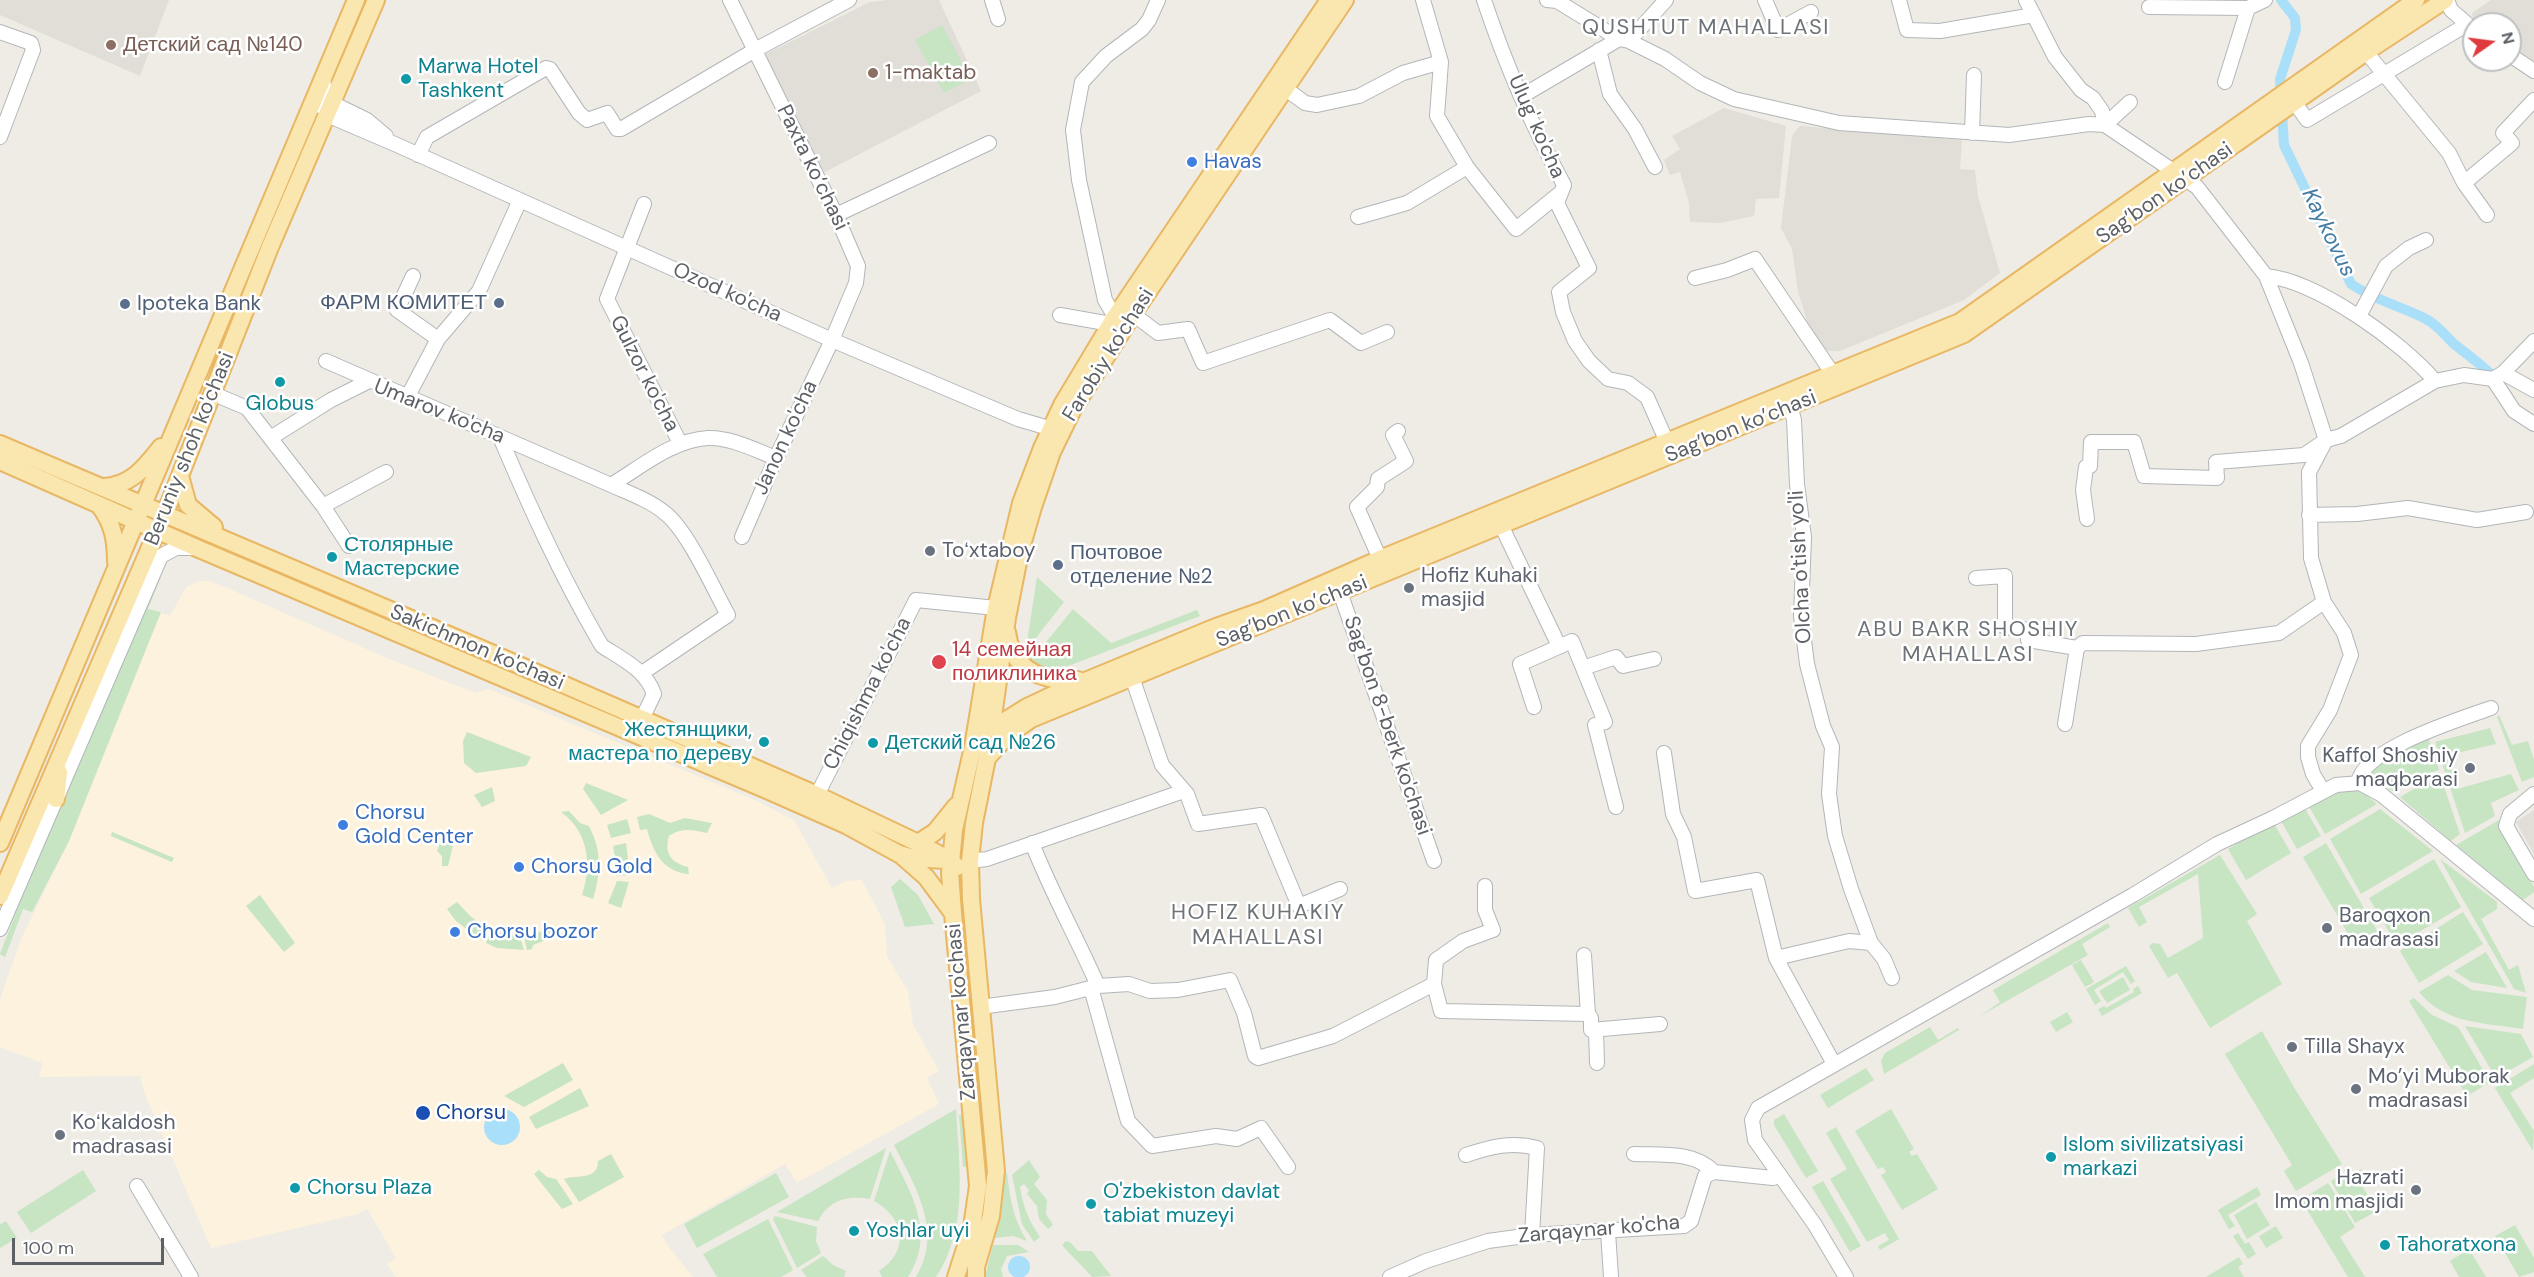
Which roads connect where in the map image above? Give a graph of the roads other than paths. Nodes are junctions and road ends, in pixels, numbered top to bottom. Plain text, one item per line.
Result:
1 (356, 0) edge
2 (376, 0) edge
3 (730, 0) edge
4 (849, 0) edge
5 (992, 0) edge
6 (1158, 0) edge
7 (1329, 0) edge
8 (1345, 0) edge
9 (1423, 0) edge
10 (1484, 0) edge
11 (1547, 0) edge
12 (1666, 0) edge
13 (1764, 0) edge
14 (1899, 0) edge
15 (2025, 0) edge
16 (2265, 0) edge
17 (2416, 0) edge
18 (2446, 0) edge
19 (2171, 3) edge
20 (2149, 7) dead end
21 (2248, 8) junction
22 (1811, 12) dead end
23 (2034, 15) junction
24 (998, 19) dead end
25 (2462, 20) edge
26 (0, 32) edge
27 (2462, 32) edge
28 (1624, 40) junction
29 (755, 50) junction
30 (1599, 50) junction
31 (2366, 52) junction
32 (1441, 62) junction
33 (2383, 74) junction
34 (1974, 75) dead end
35 (323, 77) junction
36 (2225, 82) dead end
37 (1286, 89) junction
38 (1522, 96) junction
39 (2534, 100) edge
40 (2290, 101) junction
41 (2130, 102) dead end
42 (328, 108) junction
43 (310, 123) junction
44 (2105, 125) junction
45 (1972, 133) junction
46 (0, 137) edge
47 (989, 143) dead end
48 (418, 155) junction
49 (1467, 167) junction
50 (1655, 167) dead end
51 (2180, 175) junction
52 (2464, 183) junction
53 (1559, 194) junction
54 (520, 200) junction
55 (644, 204) dead end
56 (836, 215) junction
57 (2487, 215) dead end
58 (1358, 217) dead end
59 (2426, 240) dead end
60 (626, 249) junction
61 (413, 276) dead end
62 (2266, 276) junction
63 (1695, 278) dead end
64 (1060, 315) dead end
65 (2359, 316) junction
66 (1121, 320) junction
67 (1387, 332) dead end
68 (438, 339) junction
69 (832, 340) junction
70 (2534, 341) edge
71 (326, 362) dead end
72 (1852, 373) junction
73 (1833, 374) junction
74 (2498, 376) junction
75 (369, 381) junction
76 (2435, 381) junction
77 (2534, 390) edge
78 (214, 394) junction
79 (408, 396) junction
80 (1789, 400) junction
81 (2534, 424) edge
82 (1056, 429) junction
83 (1398, 431) dead end
84 (173, 433) junction
85 (272, 437) junction
86 (500, 437) junction
87 (2326, 440) junction
88 (680, 443) junction
89 (1676, 443) junction
90 (0, 444) edge
91 (776, 458) junction
92 (0, 461) edge
93 (386, 472) dead end
94 (180, 476) junction
95 (611, 485) junction
96 (101, 487) junction
97 (143, 504) junction
98 (99, 505) junction
99 (323, 506) junction
100 (2526, 512) dead end
101 (165, 513) junction
102 (2309, 515) junction
103 (2087, 519) dead end
104 (136, 521) junction
105 (1501, 525) junction
106 (157, 531) junction
107 (742, 537) dead end
108 (238, 545) junction
109 (349, 546) dead end
110 (199, 549) junction
111 (1380, 559) junction
112 (116, 568) junction
113 (1976, 578) dead end
114 (1340, 592) junction
115 (2324, 602) junction
116 (131, 607) junction
117 (1001, 613) junction
118 (1559, 646) junction
119 (2077, 648) junction
120 (1654, 659) dead end
121 (1582, 668) junction
122 (642, 673) junction
123 (1132, 677) junction
124 (1091, 679) junction
125 (1534, 707) dead end
126 (2491, 708) dead end
127 (642, 719) junction
128 (2065, 724) dead end
129 (991, 731) junction
130 (973, 747) junction
131 (1664, 753) dead end
132 (61, 754) junction
133 (987, 758) junction
134 (2358, 783) junction
135 (820, 788) junction
136 (1184, 790) junction
137 (2323, 791) junction
138 (2534, 794) edge
139 (56, 799) junction
140 (959, 800) junction
141 (1616, 807) dead end
142 (0, 843) edge
143 (918, 843) junction
144 (1032, 843) junction
145 (899, 854) junction
146 (951, 860) junction
147 (970, 861) junction
148 (1434, 861) dead end
149 (28, 862) junction
150 (10, 874) junction
151 (2534, 874) edge
152 (970, 881) junction
153 (1485, 886) dead end
154 (1340, 889) dead end
155 (0, 896) edge
156 (953, 913) junction
157 (2534, 919) edge
158 (0, 929) edge
159 (1871, 943) junction
160 (1584, 955) dead end
161 (1776, 958) junction
162 (1892, 978) dead end
163 (1434, 984) junction
164 (1095, 987) junction
165 (980, 1007) junction
166 (1587, 1014) junction
167 (1660, 1024) dead end
168 (1596, 1030) junction
169 (1597, 1063) dead end
170 (1834, 1064) junction
171 (1634, 1154) dead end
172 (1466, 1155) dead end
173 (1288, 1167) dead end
174 (1714, 1172) junction
175 (1780, 1175) junction
176 (137, 1186) dead end
177 (1608, 1232) junction
178 (1532, 1235) junction
179 (191, 1277) edge
180 (956, 1277) edge
181 (976, 1277) edge
182 (1390, 1277) edge
183 (1611, 1277) edge
184 (1846, 1277) edge

1 - 35 main road, Beruniy shoh ko'chasi
2 - 42 main road, Beruniy shoh ko'chasi
3 - 29 street, Paxta ko‘chasi
4 - 29 street
5 - 24 street
6 - 66 street, Farobiy ko'chasi
7 - 66 main road, Farobiy ko'chasi
8 - 37 main road, Farobiy ko'chasi
9 - 32 street
10 - 38 street, Ulug' ko'cha
11 - 28 street
12 - 28 street
13 - 22 street
14 - 23 street
15 - 23 street
16 - 21 street
17 - 40 main road, Sag’bon ko’chasi
18 - 25 street
18 - 31 main road, Sag’bon ko’chasi
19 - 20 street
19 - 21 street
21 - 36 street
23 - 44 street
26 - 46 street
27 - 33 street
28 - 30 street
28 - 45 street
29 - 48 street
29 - 56 street, Paxta ko‘chasi
30 - 38 street
30 - 50 street
31 - 33 street
31 - 40 main road, Sag’bon ko’chasi
32 - 37 street
32 - 49 street
33 - 40 street
33 - 52 street
34 - 45 street
35 - 42 street
35 - 43 main road, Beruniy shoh ko'chasi
37 - 66 main road, Farobiy ko'chasi
38 - 53 street, Ulug' ko'cha
39 - 52 street
40 - 51 main road, Sag’bon ko’chasi
41 - 44 street
42 - 43 main road, Beruniy shoh ko'chasi
42 - 48 street, Ozod ko'cha
43 - 78 main road, Beruniy shoh ko'chasi
43 - 84 main road, Beruniy shoh ko'chasi
44 - 45 street
44 - 51 street
47 - 56 street
48 - 54 street, Ozod ko'cha
49 - 53 street
49 - 58 street
51 - 62 street
51 - 72 main road, Sag’bon ko’chasi
52 - 57 street
53 - 89 street, Ulug' ko'cha
54 - 60 street, Ozod ko'cha
54 - 68 street
55 - 60 street, Gulzor ko'cha
56 - 69 street, Paxta ko‘chasi
59 - 65 street
60 - 69 street, Ozod ko'cha
60 - 88 street, Gulzor ko'cha
61 - 68 street
62 - 65 street
62 - 87 street
63 - 73 street
64 - 66 street
65 - 76 street
66 - 67 street
66 - 82 main road, Farobiy ko'chasi
68 - 79 street
69 - 82 street, Ozod ko'cha
69 - 91 street, Janon ko'cha
70 - 74 street
71 - 75 street
72 - 73 main road, Sag’bon ko’chasi
72 - 80 main road, Sag’bon ko’chasi
73 - 80 main road, Sag’bon ko’chasi
74 - 76 street
74 - 77 street
74 - 81 street
75 - 79 street, Umarov ko'cha
75 - 85 street, Umarov ko'cha
76 - 87 street
78 - 85 street
78 - 94 main road, Beruniy shoh ko'chasi
79 - 86 street, Umarov ko'cha
80 - 89 main road, Sag’bon ko’chasi
80 - 159 street, Olcha o'tish yo'li
82 - 117 main road, Farobiy ko'chasi
83 - 111 street
84 - 96 main road
84 - 97 main road, Beruniy shoh ko'chasi
85 - 99 street
86 - 95 street, Umarov ko'cha
86 - 122 street
87 - 102 street
87 - 103 street
88 - 91 street
88 - 95 street
89 - 105 main road, Sag’bon ko’chasi
89 - 111 main road, Sag’bon ko’chasi
90 - 96 main road, Sakichmon ko'chasi
91 - 107 street, Janon ko'cha
92 - 98 main road, Sakichmon ko'chasi
93 - 99 street
94 - 101 main road, Beruniy shoh ko'chasi
94 - 108 main road
95 - 122 street, Umarov ko'cha
96 - 97 main road, Sakichmon ko'chasi
97 - 101 main road, Sakichmon ko'chasi
97 - 104 main road, Beruniy shoh ko'chasi
98 - 104 main road, Sakichmon ko'chasi
98 - 112 main road
99 - 109 street
100 - 102 street
101 - 106 main road, Beruniy shoh ko'chasi
101 - 108 main road, Sakichmon ko'chasi
102 - 115 street
104 - 106 main road, Sakichmon ko'chasi
104 - 112 main road, Beruniy shoh ko'chasi
105 - 114 main road, Sag’bon ko’chasi
105 - 118 street
106 - 110 main road, Sakichmon ko'chasi
106 - 116 main road, Beruniy shoh ko'chasi
108 - 127 main road, Sakichmon ko'chasi
110 - 116 street
110 - 145 main road, Sakichmon ko'chasi
111 - 124 main road, Sag’bon ko’chasi
112 - 142 main road, Beruniy shoh ko'chasi
113 - 119 street
114 - 123 main road, Sag’bon ko’chasi
114 - 148 street, Sag'bon 8-berk ko'chasi
115 - 119 street
115 - 137 street
116 - 132 main road, Beruniy shoh ko'chasi
116 - 139 street
117 - 124 main road
117 - 129 main road, Farobiy ko'chasi
117 - 130 main road, Farobiy ko'chasi
117 - 135 street, Chiqishma ko'cha
118 - 121 street
118 - 125 street
119 - 128 street
120 - 121 street
121 - 141 street
122 - 127 street
123 - 133 main road, Sag’bon ko’chasi
123 - 136 street
124 - 129 main road, Sag’bon ko’chasi
126 - 134 street
127 - 135 main road, Sakichmon ko'chasi
129 - 130 main road, Sag’bon ko’chasi
129 - 133 main road, Farobiy ko'chasi
130 - 133 main road
130 - 140 main road, Zarqaynar ko'chasi
131 - 161 street
132 - 139 main road
132 - 150 main road, Beruniy shoh ko'chasi
133 - 147 main road, Zarqaynar ko'chasi
134 - 137 street
134 - 157 street
135 - 143 main road, Sakichmon ko'chasi
136 - 144 street
136 - 154 street
137 - 170 street
138 - 151 street
139 - 149 street
140 - 143 main road
140 - 146 main road, Zarqaynar ko'chasi
143 - 146 main road, Sakichmon ko'chasi
144 - 147 street
144 - 164 street
145 - 146 main road, Sakichmon ko'chasi
145 - 156 main road
146 - 147 main road, Sakichmon ko'chasi
146 - 152 main road, Sakichmon ko'chasi
146 - 156 main road, Zarqaynar ko'chasi
147 - 152 main road, Zarqaynar ko'chasi
149 - 150 main road
149 - 158 street
150 - 155 main road, Beruniy shoh ko'chasi
152 - 165 main road, Zarqaynar ko'chasi
153 - 163 street
156 - 180 main road, Zarqaynar ko'chasi
159 - 161 street
159 - 162 street, Olcha o'tish yo'li
160 - 166 street
161 - 170 street
163 - 164 street
163 - 166 street
164 - 165 street
164 - 173 street
165 - 181 main road, Zarqaynar ko'chasi
166 - 168 street
167 - 168 street
168 - 169 street
170 - 175 street
171 - 174 street
172 - 178 street
174 - 175 street
174 - 177 street, Zarqaynar ko'cha
175 - 184 street
176 - 179 street
177 - 178 street, Zarqaynar ko'cha
177 - 183 street
178 - 182 street, Zarqaynar ko'cha

